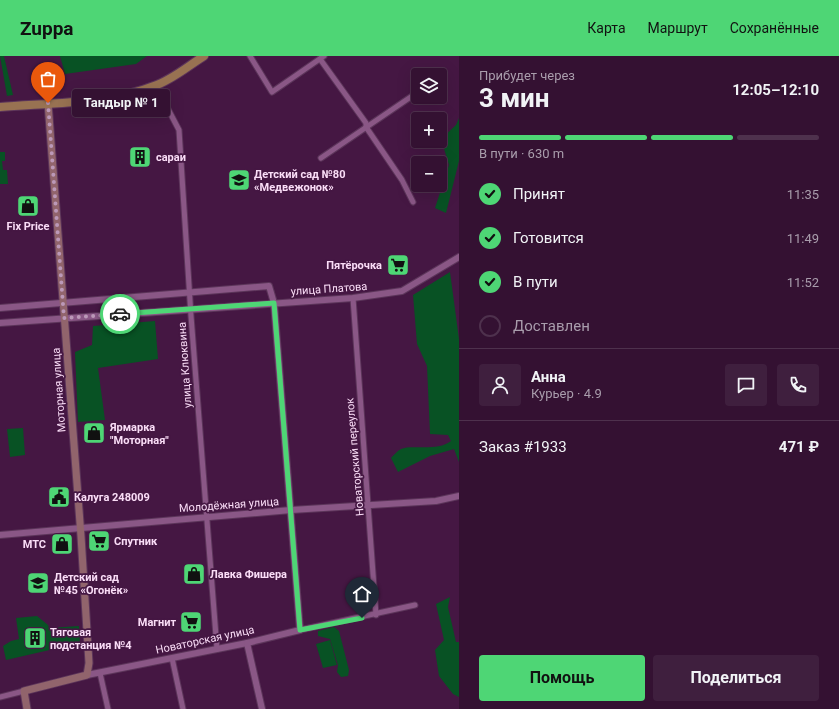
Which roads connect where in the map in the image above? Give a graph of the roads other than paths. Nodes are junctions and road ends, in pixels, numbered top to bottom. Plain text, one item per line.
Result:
1 (204, 56) edge
2 (250, 56) edge
3 (322, 58) edge
4 (156, 86) junction
5 (411, 97) edge
6 (48, 103) junction
7 (0, 107) edge
8 (366, 127) junction
9 (321, 158) dead end
10 (413, 202) dead end
11 (459, 257) edge
12 (190, 292) junction
13 (353, 298) junction
14 (64, 303) junction
15 (274, 303) junction
16 (0, 308) edge
17 (191, 309) junction
18 (64, 318) junction
19 (0, 323) edge
20 (459, 496) edge
21 (368, 505) junction
22 (291, 510) junction
23 (206, 517) junction
24 (80, 527) junction
25 (0, 535) edge
26 (415, 605) dead end
27 (376, 615) junction
28 (300, 630) junction
29 (247, 643) junction
30 (217, 649) junction
31 (172, 658) junction
32 (100, 673) junction
33 (87, 675) junction
34 (24, 691) junction
35 (0, 696) edge
36 (27, 709) edge
37 (108, 709) edge
38 (183, 709) edge
39 (262, 709) edge

1 - 4 main road
2 - 3 street
3 - 8 street
4 - 6 main road
4 - 12 street, улица Клюквина
5 - 8 street
6 - 7 main road
6 - 14 main road, Моторная улица
8 - 9 street
8 - 10 street
11 - 13 street, улица Платова
12 - 14 street
12 - 15 street
12 - 17 street, улица Клюквина
13 - 15 street, улица Платова
13 - 21 street, Новаторский переулок
14 - 16 street
14 - 18 main road, Моторная улица
15 - 17 street, улица Платова
15 - 22 street
17 - 18 street, улица Платова
17 - 23 street, улица Клюквина
18 - 19 street, улица Платова
18 - 24 main road, Моторная улица
20 - 21 street, Молодёжная улица
21 - 22 street, Молодёжная улица
21 - 27 street, Новаторский переулок
22 - 23 street, Молодёжная улица
22 - 28 street
23 - 24 street, Молодёжная улица
23 - 30 street, улица Клюквина
24 - 25 street, Молодёжная улица
24 - 33 main road, Моторная улица
26 - 27 street, Новаторская улица
27 - 28 street, Новаторская улица
28 - 29 street, Новаторская улица
29 - 30 street, Новаторская улица
29 - 39 street
30 - 31 street, Новаторская улица
31 - 32 street, Новаторская улица
31 - 38 street
32 - 33 street, Новаторская улица
32 - 37 street
33 - 34 main road, Новаторская улица
34 - 35 street, Новаторская улица
34 - 36 main road

